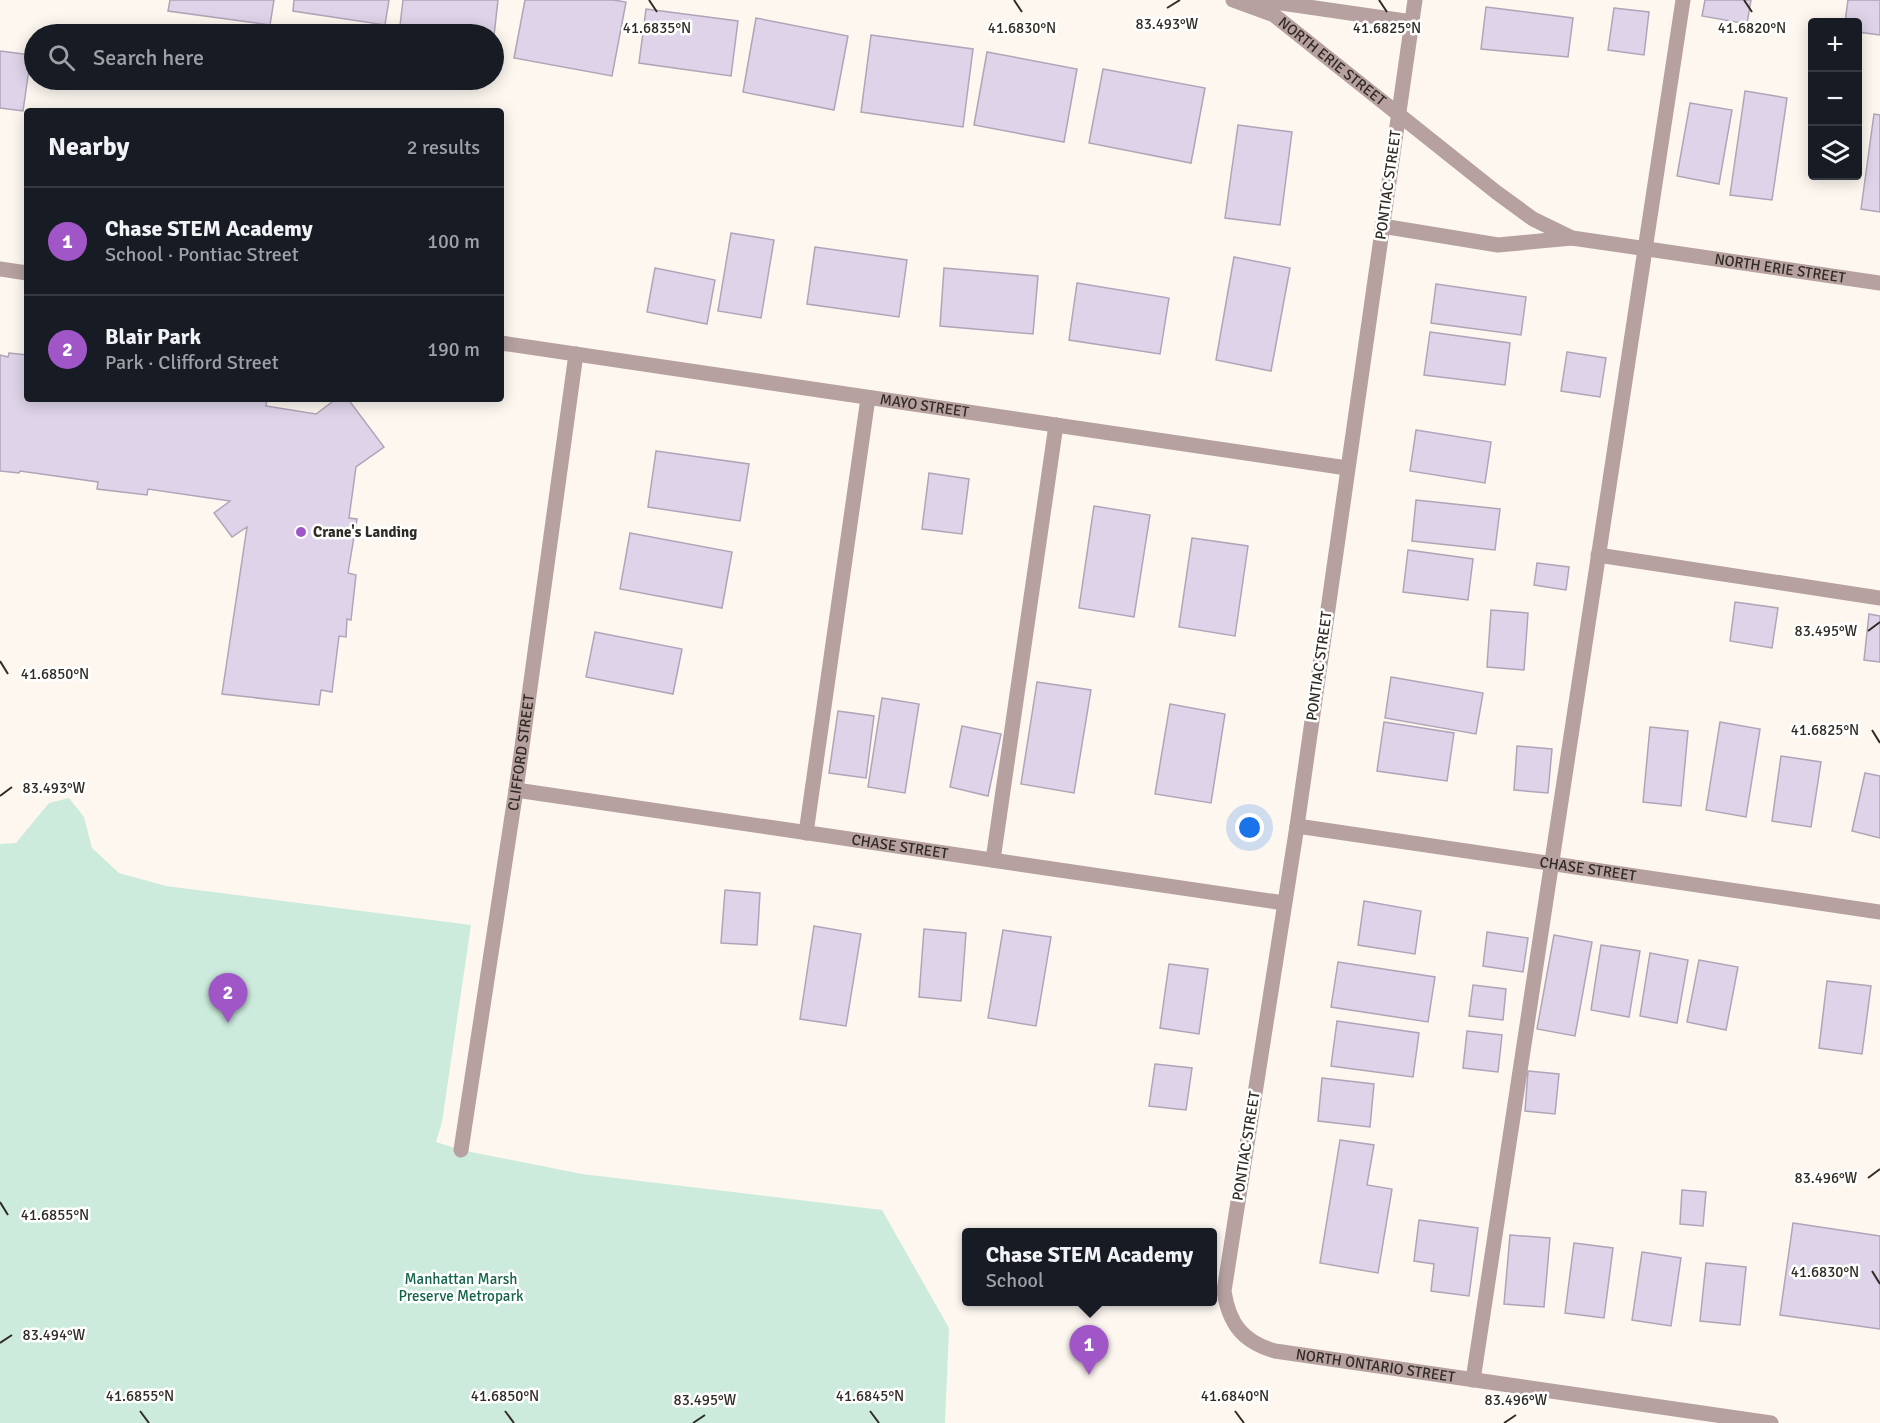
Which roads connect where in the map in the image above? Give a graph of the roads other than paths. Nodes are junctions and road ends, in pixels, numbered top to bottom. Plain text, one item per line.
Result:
1 (1233, 0) edge
2 (1260, 0) edge
3 (1415, 0) edge
4 (1683, 0) edge
5 (1412, 22) junction
6 (1398, 115) junction
7 (1382, 226) junction
8 (1572, 238) junction
9 (1645, 249) junction
10 (0, 269) edge
11 (24, 273) edge
12 (1880, 283) edge
13 (504, 343) edge
14 (576, 354) junction
15 (868, 398) junction
16 (1056, 425) junction
17 (1347, 468) junction
18 (1599, 555) junction
19 (1880, 598) edge
20 (516, 790) junction
21 (1297, 826) junction
22 (806, 832) junction
23 (993, 860) junction
24 (1552, 863) junction
25 (1284, 903) junction
26 (1880, 912) edge
27 (461, 1150) dead end
28 (1238, 1328) joint
29 (1473, 1380) junction
30 (1677, 1416) edge
31 (1771, 1423) edge

1 - 6 street, NORTH ERIE STREET
2 - 5 street, NORTH ERIE STREET
3 - 5 street, PONTIAC STREET
4 - 9 street
5 - 6 street, PONTIAC STREET
6 - 7 street, PONTIAC STREET
6 - 8 street, NORTH ERIE STREET
7 - 8 street, NORTH ERIE STREET
7 - 17 street, PONTIAC STREET
8 - 9 street, NORTH ERIE STREET
9 - 12 street, NORTH ERIE STREET
9 - 18 street
10 - 11 street
13 - 14 street, MAYO STREET
14 - 15 street, MAYO STREET
14 - 20 street, CLIFFORD STREET
15 - 16 street, MAYO STREET
15 - 22 street
16 - 17 street, MAYO STREET
16 - 23 street
17 - 21 street, PONTIAC STREET
18 - 19 street
18 - 24 street
20 - 22 street, CHASE STREET
20 - 27 street, CLIFFORD STREET
21 - 24 street, CHASE STREET
21 - 25 street, PONTIAC STREET
22 - 23 street, CHASE STREET
23 - 25 street, CHASE STREET
24 - 26 street, CHASE STREET
24 - 29 street
25 - 28 street, PONTIAC STREET
28 - 29 street, NORTH ONTARIO STREET
29 - 30 street, NORTH ONTARIO STREET
30 - 31 street, NORTH ONTARIO STREET

